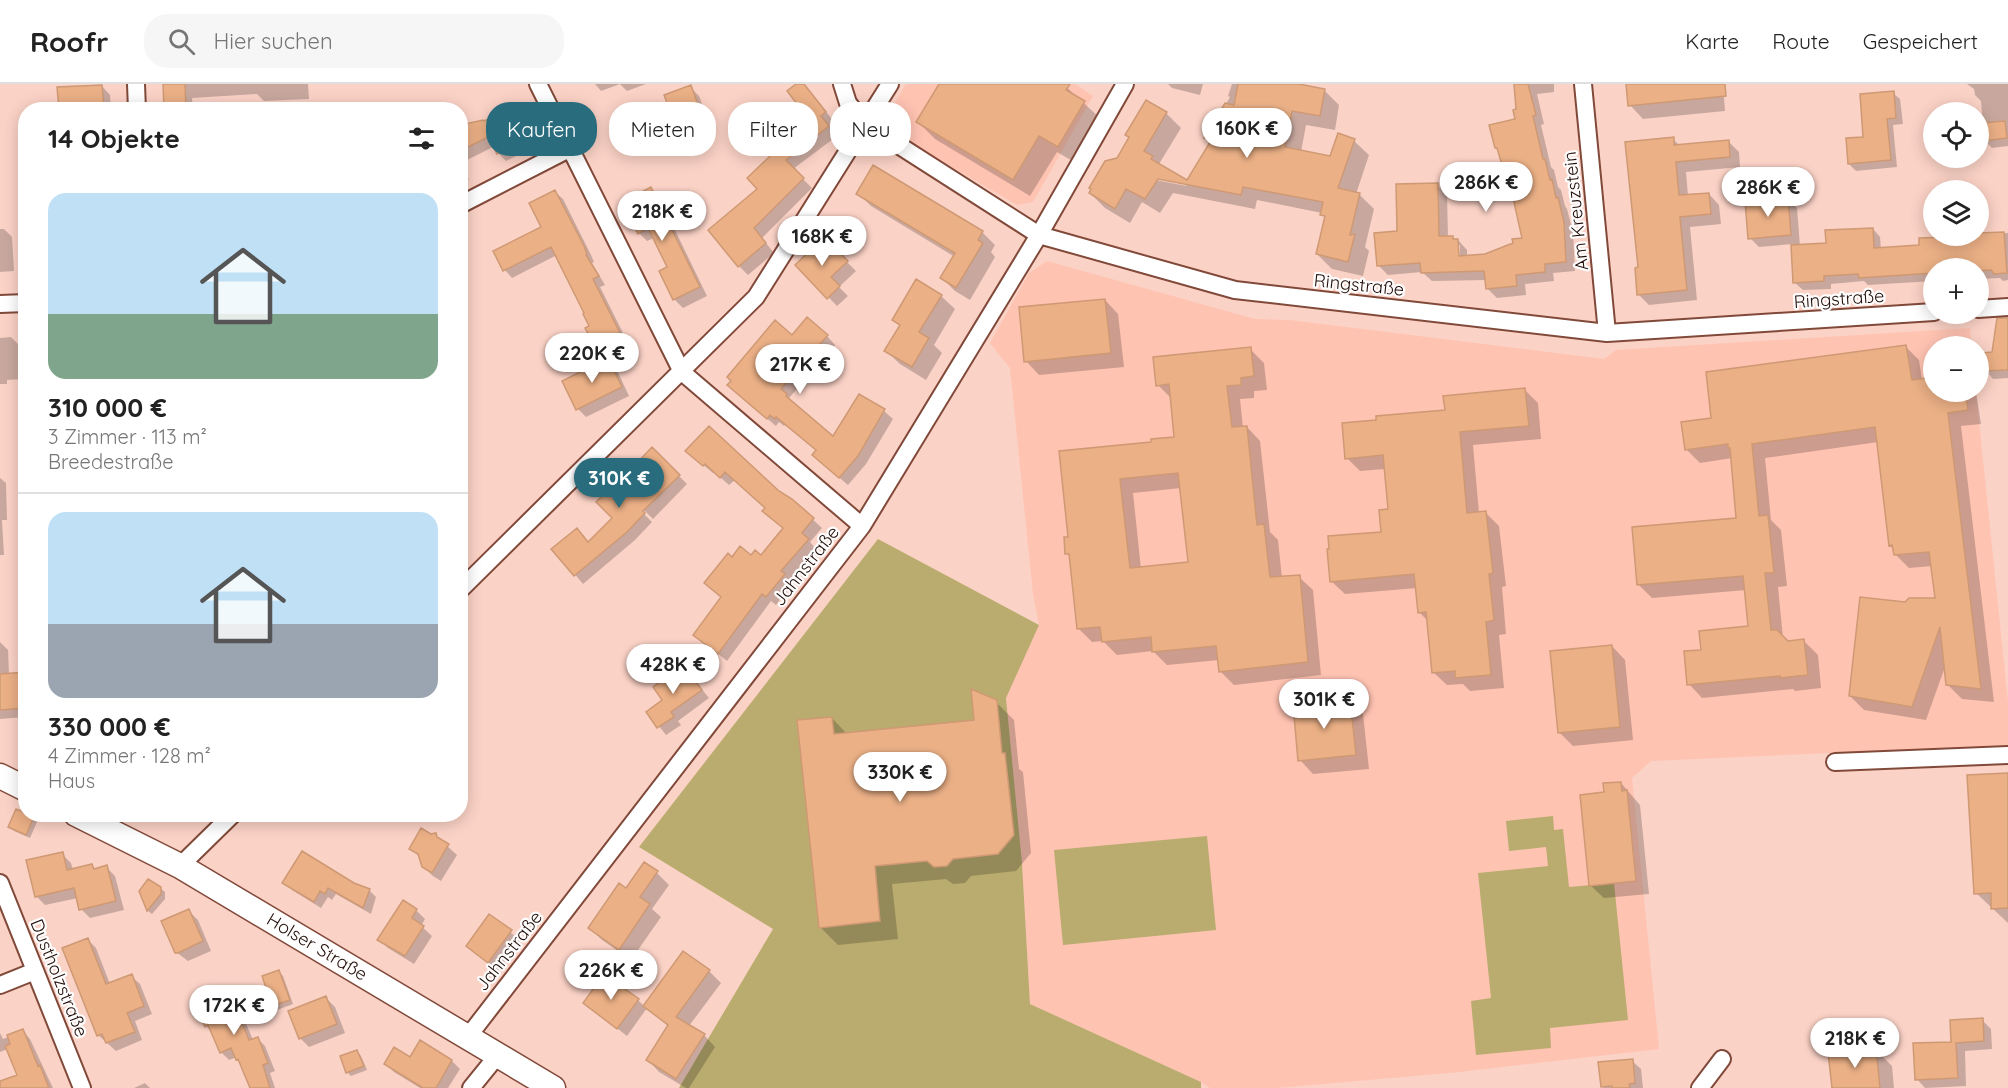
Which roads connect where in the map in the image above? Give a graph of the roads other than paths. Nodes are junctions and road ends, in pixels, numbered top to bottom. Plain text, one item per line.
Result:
1 (136, 84) edge
2 (538, 84) edge
3 (842, 84) edge
4 (890, 84) edge
5 (1125, 84) edge
6 (1583, 84) edge
7 (137, 102) edge
8 (547, 102) edge
9 (848, 102) edge
10 (878, 102) edge
11 (911, 153) edge
12 (555, 156) edge
13 (573, 156) edge
14 (844, 156) edge
15 (468, 201) edge
16 (1039, 235) junction
17 (18, 303) edge
18 (0, 304) edge
19 (2008, 307) edge
20 (1989, 308) edge
21 (1923, 313) edge
22 (1607, 333) junction
23 (682, 372) junction
24 (862, 526) junction
25 (468, 582) edge
26 (2008, 754) edge
27 (1835, 762) dead end
28 (0, 776) edge
29 (18, 785) edge
30 (92, 822) edge
31 (225, 822) edge
32 (180, 866) junction
33 (0, 883) edge
34 (34, 971) junction
35 (0, 985) edge
36 (467, 1038) junction
37 (497, 1056) junction
38 (1722, 1059) dead end
39 (82, 1088) edge
40 (471, 1088) edge
41 (553, 1088) edge
42 (1700, 1088) edge

1 - 7 street
2 - 8 street
3 - 9 street, Ringstraße
4 - 10 street
5 - 16 street, Jahnstraße
6 - 22 street, Am Kreuzstein
11 - 16 street, Ringstraße
12 - 15 street
13 - 23 street
14 - 23 street
16 - 22 street, Ringstraße
16 - 24 street, Jahnstraße
17 - 18 street
19 - 20 street
21 - 22 street, Ringstraße
23 - 24 street
23 - 25 street
24 - 36 street, Jahnstraße
26 - 27 street
28 - 29 main road
30 - 32 main road, Holser Straße
31 - 32 street
32 - 36 main road, Holser Straße
33 - 34 street, Dustholzstraße
34 - 35 street
34 - 39 street, Dustholzstraße
36 - 37 main road, Holser Straße
37 - 40 street
37 - 41 main road, Holser Straße
38 - 42 street

